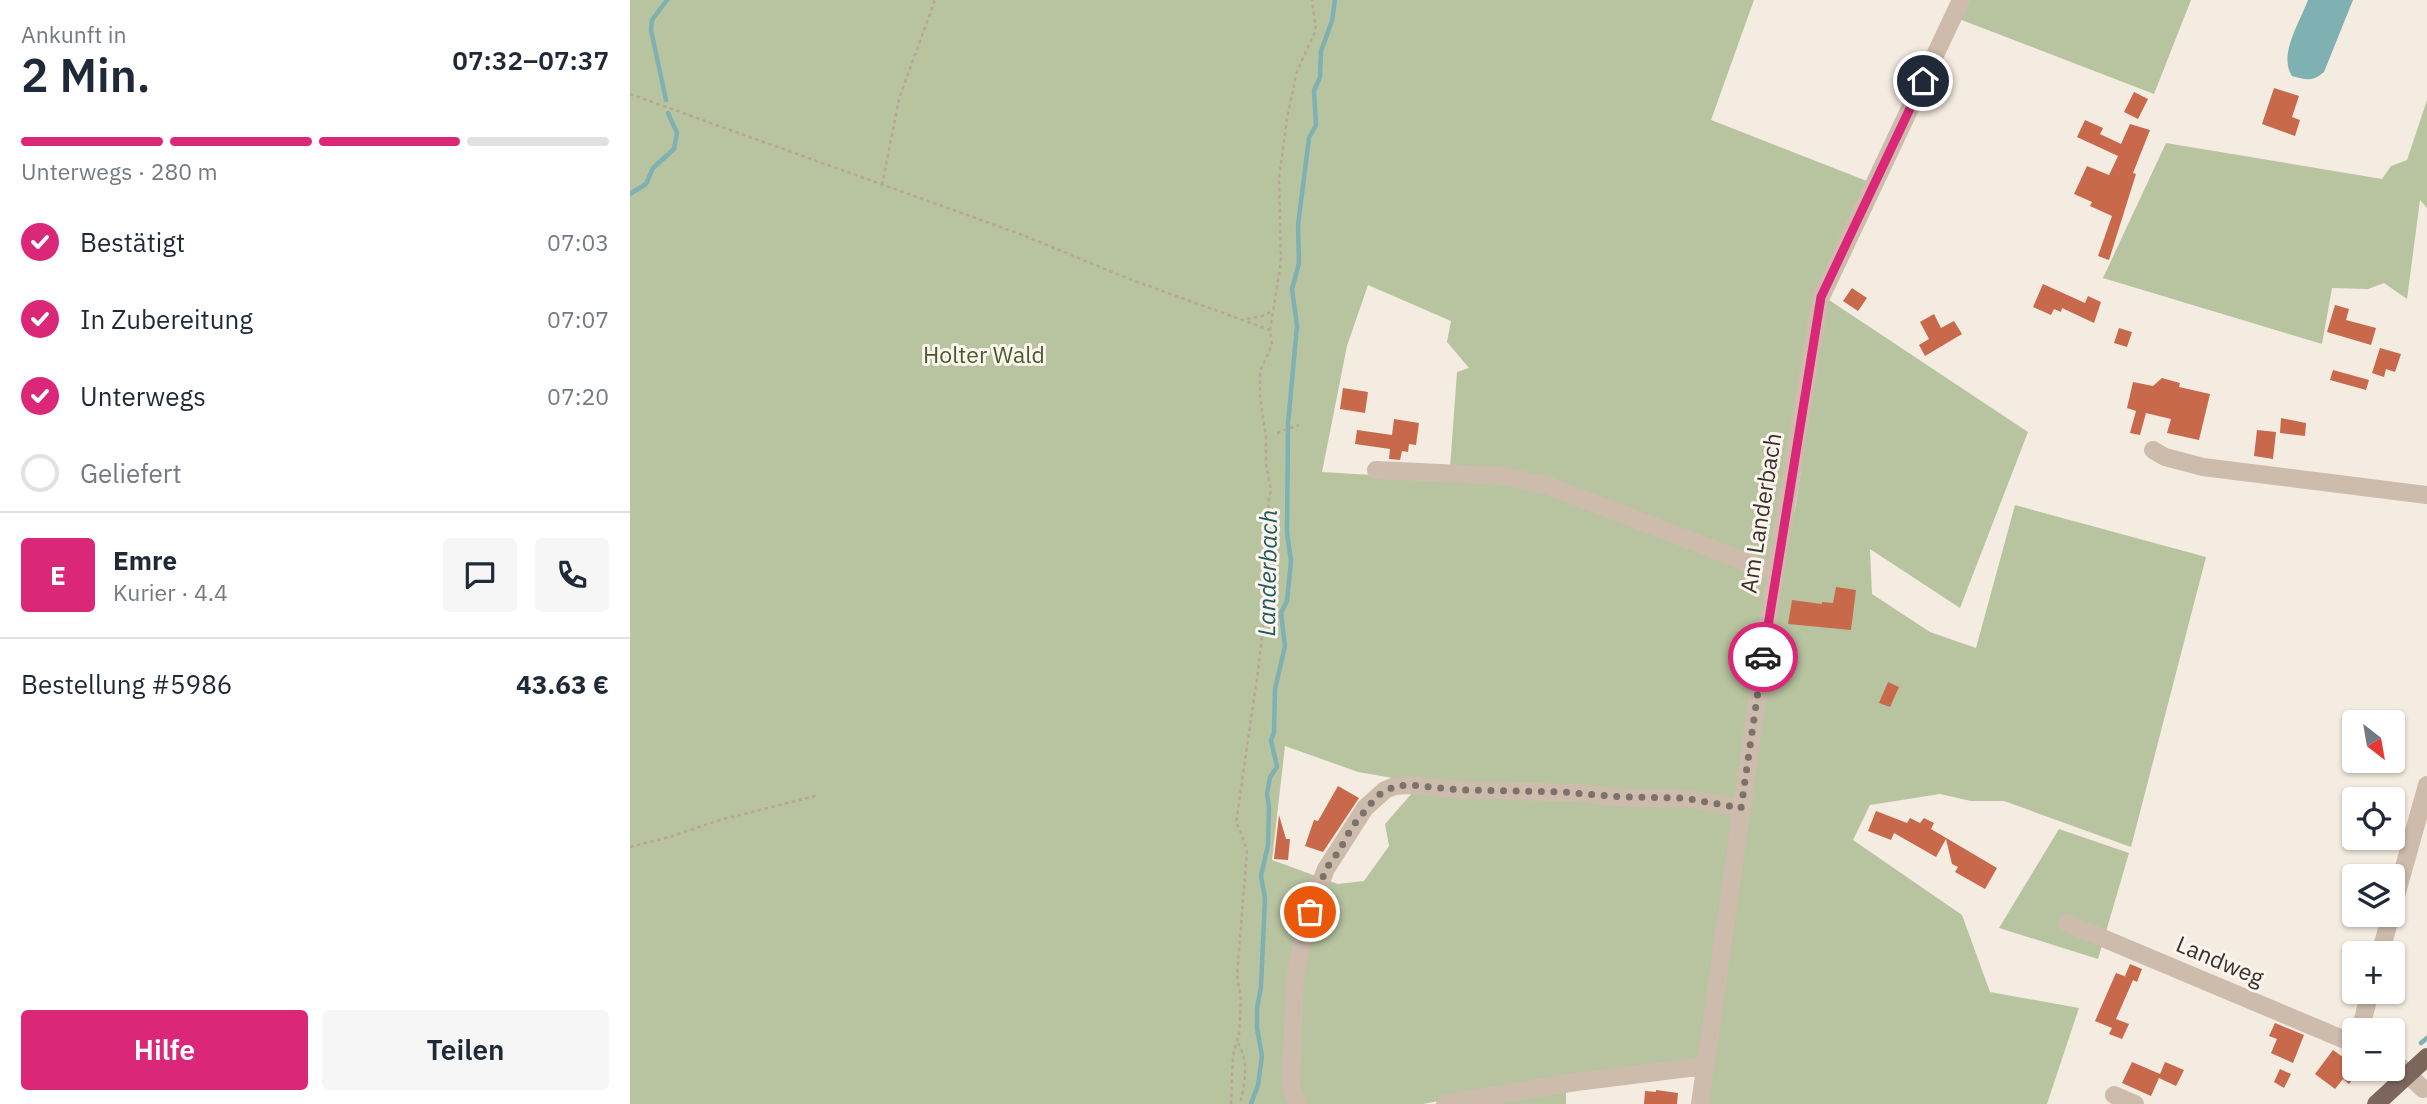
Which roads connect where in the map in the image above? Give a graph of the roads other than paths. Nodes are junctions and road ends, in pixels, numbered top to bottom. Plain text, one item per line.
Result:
1 (1961, 0) edge
2 (2153, 450) dead end
3 (1376, 470) dead end
4 (2427, 495) edge
5 (1775, 573) junction
6 (2427, 785) edge
7 (1741, 808) junction
8 (2405, 865) edge
9 (2067, 923) dead end
10 (2342, 1039) edge
11 (2427, 1057) edge
12 (1705, 1066) junction
13 (2405, 1070) edge
14 (2409, 1073) junction
15 (2423, 1088) dead end
16 (2113, 1095) dead end
17 (1297, 1104) edge
18 (1445, 1104) edge
19 (1700, 1104) edge
20 (2135, 1104) edge
21 (2375, 1104) edge

1 - 5 street, Am Landerbach
2 - 4 street
3 - 5 street
5 - 7 street, Am Landerbach
6 - 8 street
7 - 12 street, Am Landerbach
7 - 17 street
9 - 10 street, Landweg
11 - 14 main road
12 - 18 street
12 - 19 street, Am Landerbach
13 - 14 street
14 - 15 street
14 - 21 main road
16 - 20 street

